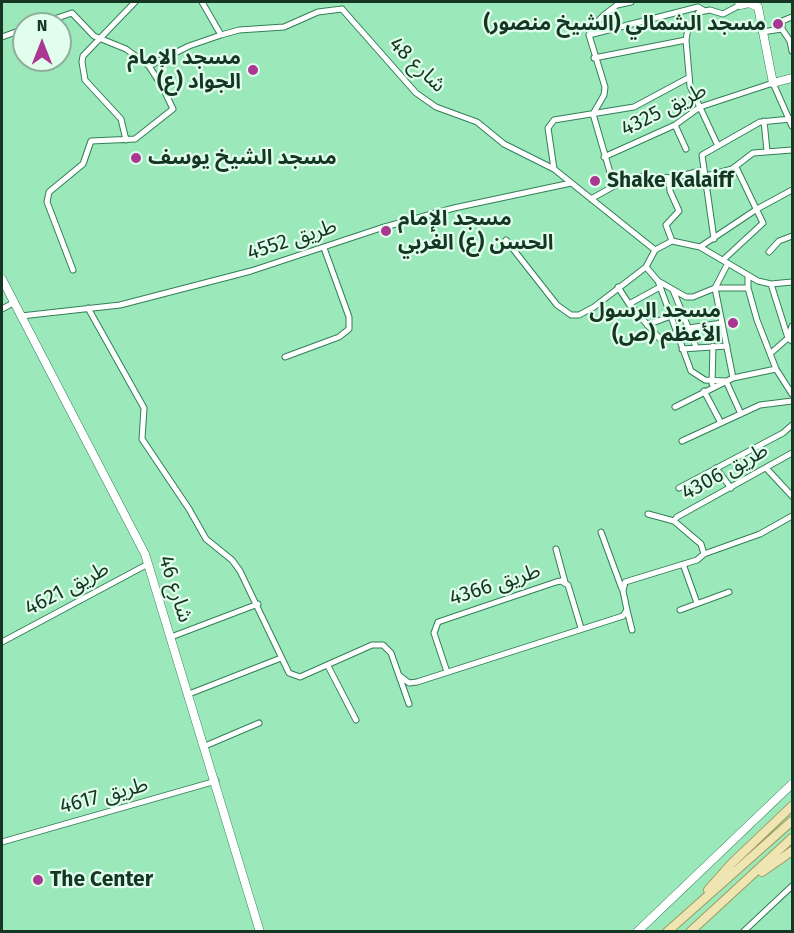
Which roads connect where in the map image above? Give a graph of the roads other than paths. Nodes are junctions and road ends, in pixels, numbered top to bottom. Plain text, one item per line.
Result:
1 (135, 2) edge
2 (202, 2) edge
3 (342, 2) edge
4 (631, 2) edge
5 (715, 2) edge
6 (739, 3) edge
7 (342, 9) junction
8 (704, 10) junction
9 (713, 11) junction
10 (72, 13) edge
11 (792, 17) edge
12 (782, 29) junction
13 (762, 32) junction
14 (221, 35) junction
15 (589, 35) junction
16 (100, 39) junction
17 (686, 40) junction
18 (791, 40) edge
19 (792, 51) edge
20 (594, 58) junction
21 (149, 66) junction
22 (688, 78) junction
23 (792, 78) edge
24 (773, 83) junction
25 (700, 107) junction
26 (593, 114) junction
27 (791, 119) edge
28 (764, 121) junction
29 (675, 125) junction
30 (792, 126) edge
31 (126, 140) junction
32 (718, 147) junction
33 (686, 149) dead end
34 (792, 150) edge
35 (767, 151) junction
36 (604, 157) junction
37 (736, 167) junction
38 (554, 169) junction
39 (705, 173) junction
40 (669, 179) junction
41 (571, 183) junction
42 (614, 186) junction
43 (792, 190) edge
44 (591, 199) junction
45 (757, 209) junction
46 (792, 236) edge
47 (714, 239) junction
48 (506, 240) dead end
49 (672, 241) junction
50 (700, 247) junction
51 (324, 248) junction
52 (655, 250) junction
53 (769, 252) dead end
54 (725, 262) junction
55 (645, 267) junction
56 (73, 270) dead end
57 (748, 276) junction
58 (2, 279) edge
59 (792, 282) edge
60 (659, 284) junction
61 (771, 284) junction
62 (618, 286) junction
63 (716, 288) junction
64 (748, 288) junction
65 (673, 290) junction
66 (13, 303) junction
67 (629, 304) junction
68 (88, 308) junction
69 (2, 309) edge
70 (21, 316) junction
71 (671, 316) junction
72 (722, 323) junction
73 (647, 325) junction
74 (792, 326) edge
75 (689, 328) junction
76 (677, 333) junction
77 (790, 339) edge
78 (713, 346) junction
79 (727, 346) junction
80 (696, 347) junction
81 (682, 349) junction
82 (771, 352) junction
83 (285, 357) dead end
84 (776, 369) junction
85 (733, 378) junction
86 (726, 381) junction
87 (712, 385) junction
88 (704, 391) junction
89 (792, 394) edge
90 (792, 402) edge
91 (675, 407) dead end
92 (741, 414) junction
93 (721, 423) junction
94 (792, 425) edge
95 (682, 441) dead end
96 (792, 453) edge
97 (716, 468) junction
98 (767, 469) junction
99 (679, 488) dead end
100 (731, 488) junction
101 (792, 496) edge
102 (648, 514) dead end
103 (792, 516) edge
104 (674, 521) junction
105 (601, 532) dead end
106 (556, 549) dead end
107 (704, 554) junction
108 (148, 564) junction
109 (683, 564) junction
110 (565, 582) junction
111 (623, 591) junction
112 (729, 592) dead end
113 (697, 603) junction
114 (258, 604) junction
115 (627, 610) junction
116 (680, 610) dead end
117 (581, 628) junction
118 (633, 630) dead end
119 (171, 637) junction
120 (2, 642) edge
121 (281, 658) junction
122 (328, 666) junction
123 (447, 672) junction
124 (399, 675) junction
125 (189, 694) junction
126 (409, 704) dead end
127 (356, 720) dead end
128 (259, 723) dead end
129 (205, 746) junction
130 (216, 781) junction
131 (792, 784) edge
132 (792, 806) edge
133 (792, 820) edge
134 (792, 838) edge
135 (2, 842) edge
136 (792, 851) edge
137 (741, 885) junction
138 (792, 886) edge
139 (699, 902) junction
140 (260, 932) edge
141 (637, 932) edge
142 (668, 932) edge
143 (690, 932) edge
144 (743, 932) edge

1 - 16 street
2 - 14 street
3 - 7 street
4 - 15 street
5 - 9 street
6 - 9 street
6 - 13 street
7 - 14 street
7 - 38 street, شارع 48
8 - 9 street
8 - 15 street
8 - 17 street
10 - 16 street
11 - 12 street
12 - 13 street
12 - 18 street
13 - 24 street
14 - 21 street
15 - 20 street
16 - 21 street
16 - 31 street
17 - 20 street
17 - 22 street
18 - 19 street
20 - 26 street
21 - 31 street
22 - 25 street
22 - 26 street
23 - 24 street
24 - 25 street, طريق 4325
24 - 27 street
25 - 29 street, طريق 4325
25 - 32 street
26 - 36 street, طريق 4325
26 - 38 street
27 - 28 street
27 - 30 street
28 - 32 street
28 - 35 street
29 - 33 street
29 - 36 street, طريق 4325
31 - 56 street
32 - 39 street
34 - 35 street
35 - 37 street
36 - 42 street, طريق 4325
37 - 39 street
37 - 45 street
38 - 41 street, شارع 48
39 - 40 street
39 - 47 street
40 - 42 street
40 - 49 street
41 - 44 street, شارع 48
41 - 51 street, طريق 4552
42 - 44 street
43 - 45 street
44 - 52 street, شارع 48
45 - 47 street
45 - 54 street
46 - 53 street
47 - 50 street
48 - 62 street
49 - 50 street
49 - 52 street
50 - 54 street
51 - 68 street, طريق 4552
51 - 83 street
52 - 55 street
54 - 57 street
54 - 63 street
55 - 60 street
55 - 62 street
57 - 61 street
57 - 64 street
58 - 66 street, شارع 46
59 - 61 street
60 - 65 street
60 - 67 street
60 - 71 street
61 - 77 street
62 - 67 street
63 - 64 street
63 - 65 street
63 - 72 street
64 - 82 street
65 - 75 street
66 - 69 street
66 - 70 street, شارع 46
67 - 73 street
68 - 70 street, طريق 4552
68 - 114 street
70 - 108 street, شارع 46
71 - 73 street
71 - 76 street
72 - 75 street
72 - 79 street
73 - 76 street
74 - 77 street
75 - 76 street
75 - 80 street
76 - 81 street
77 - 82 street
78 - 79 street
78 - 80 street
78 - 87 street
79 - 85 street
80 - 81 street
81 - 87 street
82 - 84 street
84 - 85 street
84 - 89 street
85 - 86 street
86 - 87 street
86 - 92 street
87 - 88 street
88 - 91 street
88 - 93 street
90 - 92 street
92 - 93 street
93 - 95 street
94 - 97 street
96 - 98 street, طريق 4306
97 - 99 street
97 - 100 street
98 - 100 street, طريق 4306
98 - 101 street
100 - 104 street, طريق 4306
102 - 104 street
103 - 107 street
104 - 107 street
105 - 111 street
106 - 110 street
107 - 109 street
108 - 119 street, شارع 46
108 - 120 street, طريق 4621
109 - 111 street
109 - 113 street
110 - 117 street, طريق 4366
110 - 123 street, طريق 4366
111 - 115 street
112 - 113 street
113 - 116 street
114 - 119 street
114 - 121 street
115 - 117 street
115 - 118 street
117 - 123 street
119 - 125 street, شارع 46
121 - 122 street
121 - 125 street
122 - 124 street
122 - 127 street
123 - 124 street
124 - 126 street
125 - 129 street, شارع 46
128 - 129 street
129 - 130 street, شارع 46
130 - 135 street, طريق 4617
130 - 140 street, شارع 46
131 - 141 street
132 - 139 main road
133 - 139 main road
134 - 137 main road
136 - 137 main road
137 - 143 main road
138 - 144 street
139 - 142 main road

